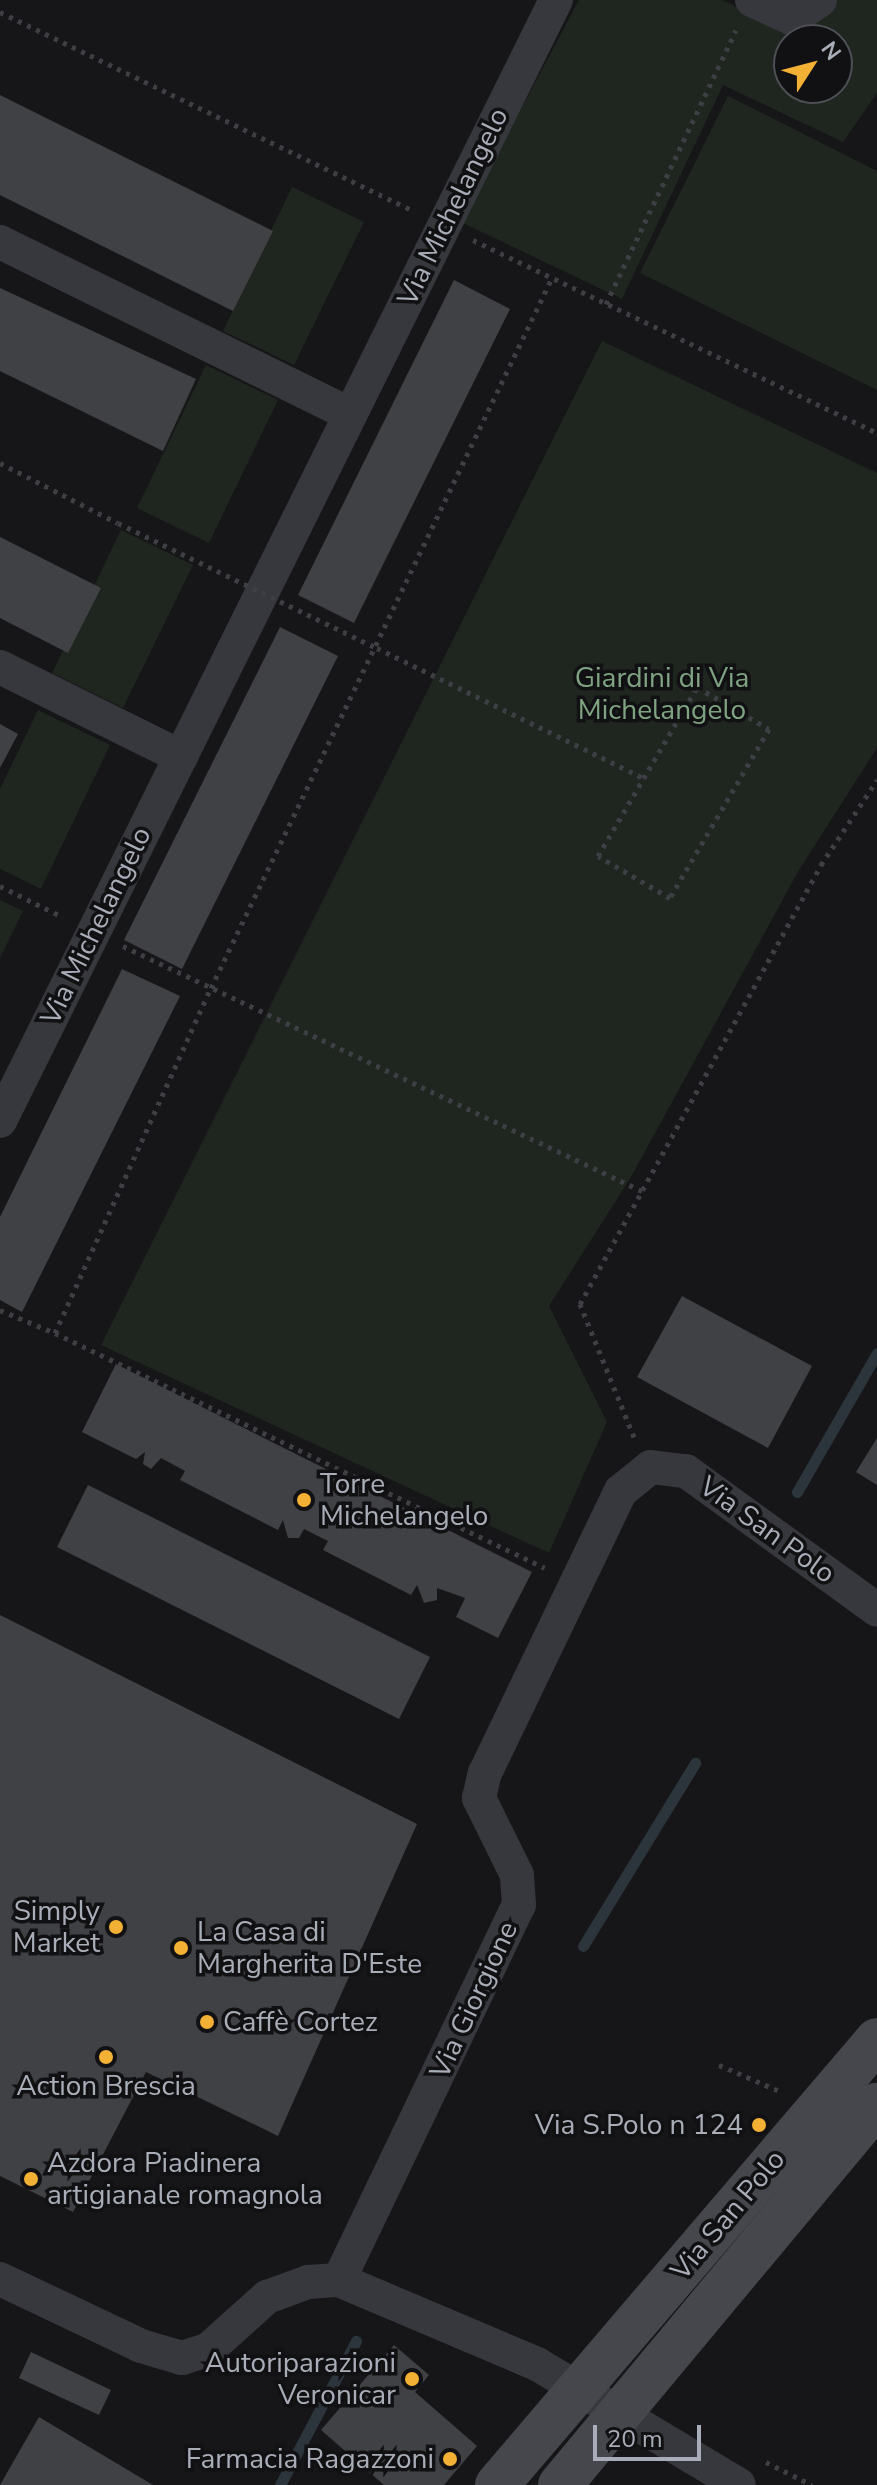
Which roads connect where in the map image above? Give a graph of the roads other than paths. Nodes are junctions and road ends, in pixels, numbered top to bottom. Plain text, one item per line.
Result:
1 (556, 0) edge
2 (820, 0) edge
3 (748, 7) edge
4 (0, 242) edge
5 (350, 414) junction
6 (0, 667) edge
7 (181, 757) junction
8 (4, 1102) edge
9 (651, 1467) joint
10 (877, 1610) edge
11 (877, 2040) edge
12 (877, 2105) edge
13 (0, 2279) edge
14 (339, 2280) junction
15 (580, 2389) junction
16 (620, 2417) junction
17 (497, 2485) edge
18 (560, 2485) edge
19 (739, 2485) edge

1 - 5 street, Via Michelangelo
2 - 3 street
4 - 5 street
5 - 7 street, Via Michelangelo
6 - 7 street
7 - 8 street, Via Michelangelo
9 - 10 street, Via San Polo
9 - 14 street, Via Giorgione
11 - 15 main road, Via San Polo
12 - 16 main road, Via San Polo
13 - 14 street
14 - 15 street
15 - 16 street
15 - 17 main road, Via San Polo
16 - 18 main road, Via San Polo
16 - 19 street

